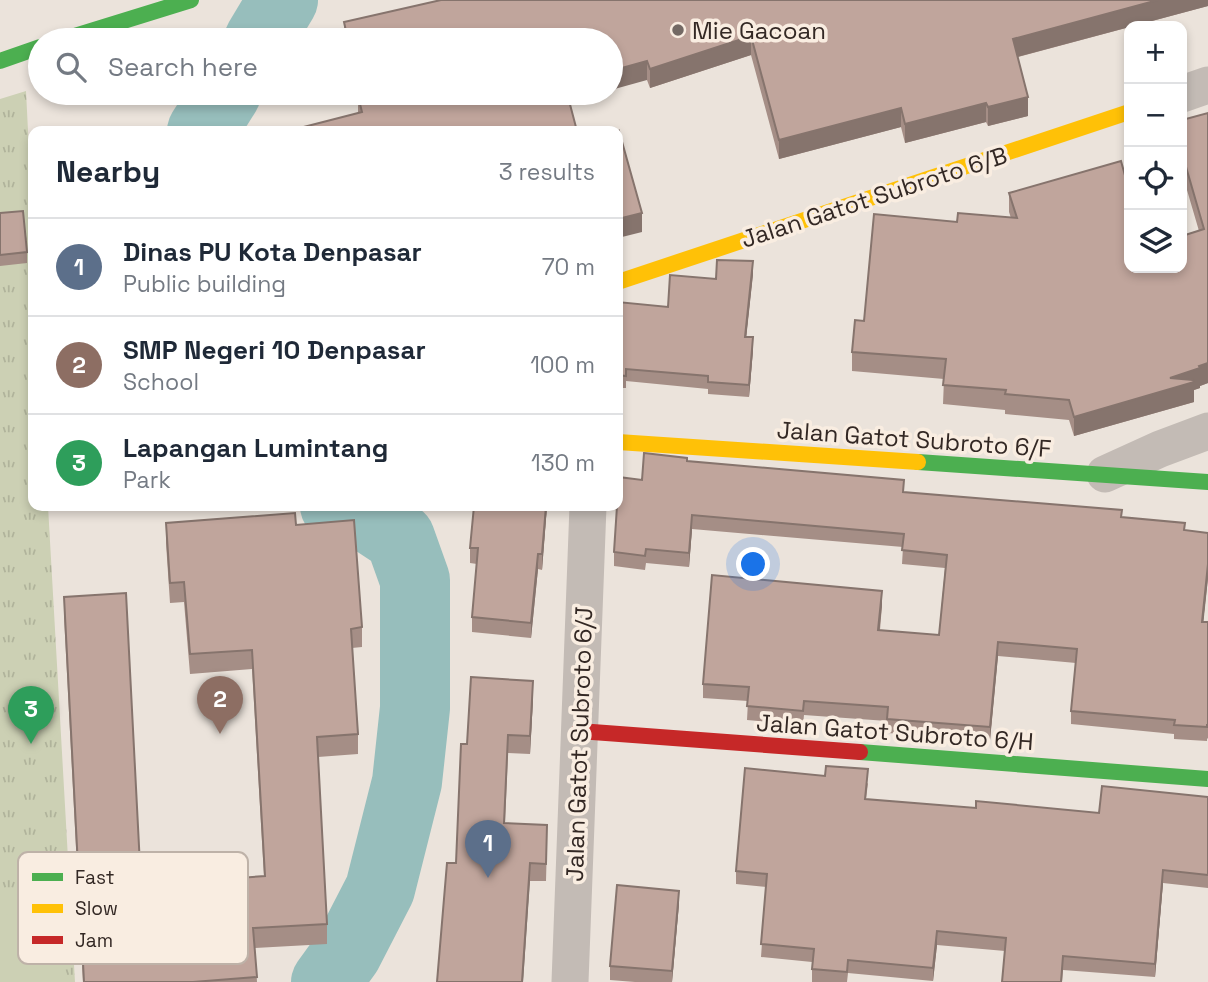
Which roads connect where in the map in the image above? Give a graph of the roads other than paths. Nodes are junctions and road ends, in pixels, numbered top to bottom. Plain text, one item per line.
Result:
1 (191, 0) edge
2 (101, 28) edge
3 (28, 51) edge
4 (0, 61) edge
5 (1208, 85) edge
6 (1187, 92) edge
7 (1124, 114) edge
8 (623, 280) edge
9 (1208, 431) edge
10 (623, 442) edge
11 (1105, 474) junction
12 (1208, 482) edge
13 (588, 511) edge
14 (579, 731) junction
15 (1208, 779) edge
16 (570, 982) edge

1 - 2 main road
3 - 4 main road
5 - 6 street
7 - 8 main road, Jalan Gatot Subroto 6/B
9 - 11 street
10 - 11 main road, Jalan Gatot Subroto 6/F
11 - 12 main road, Jalan Gatot Subroto 6/F
13 - 14 street, Jalan Gatot Subroto 6/J
14 - 15 main road, Jalan Gatot Subroto 6/H
14 - 16 street, Jalan Gatot Subroto 6/J

